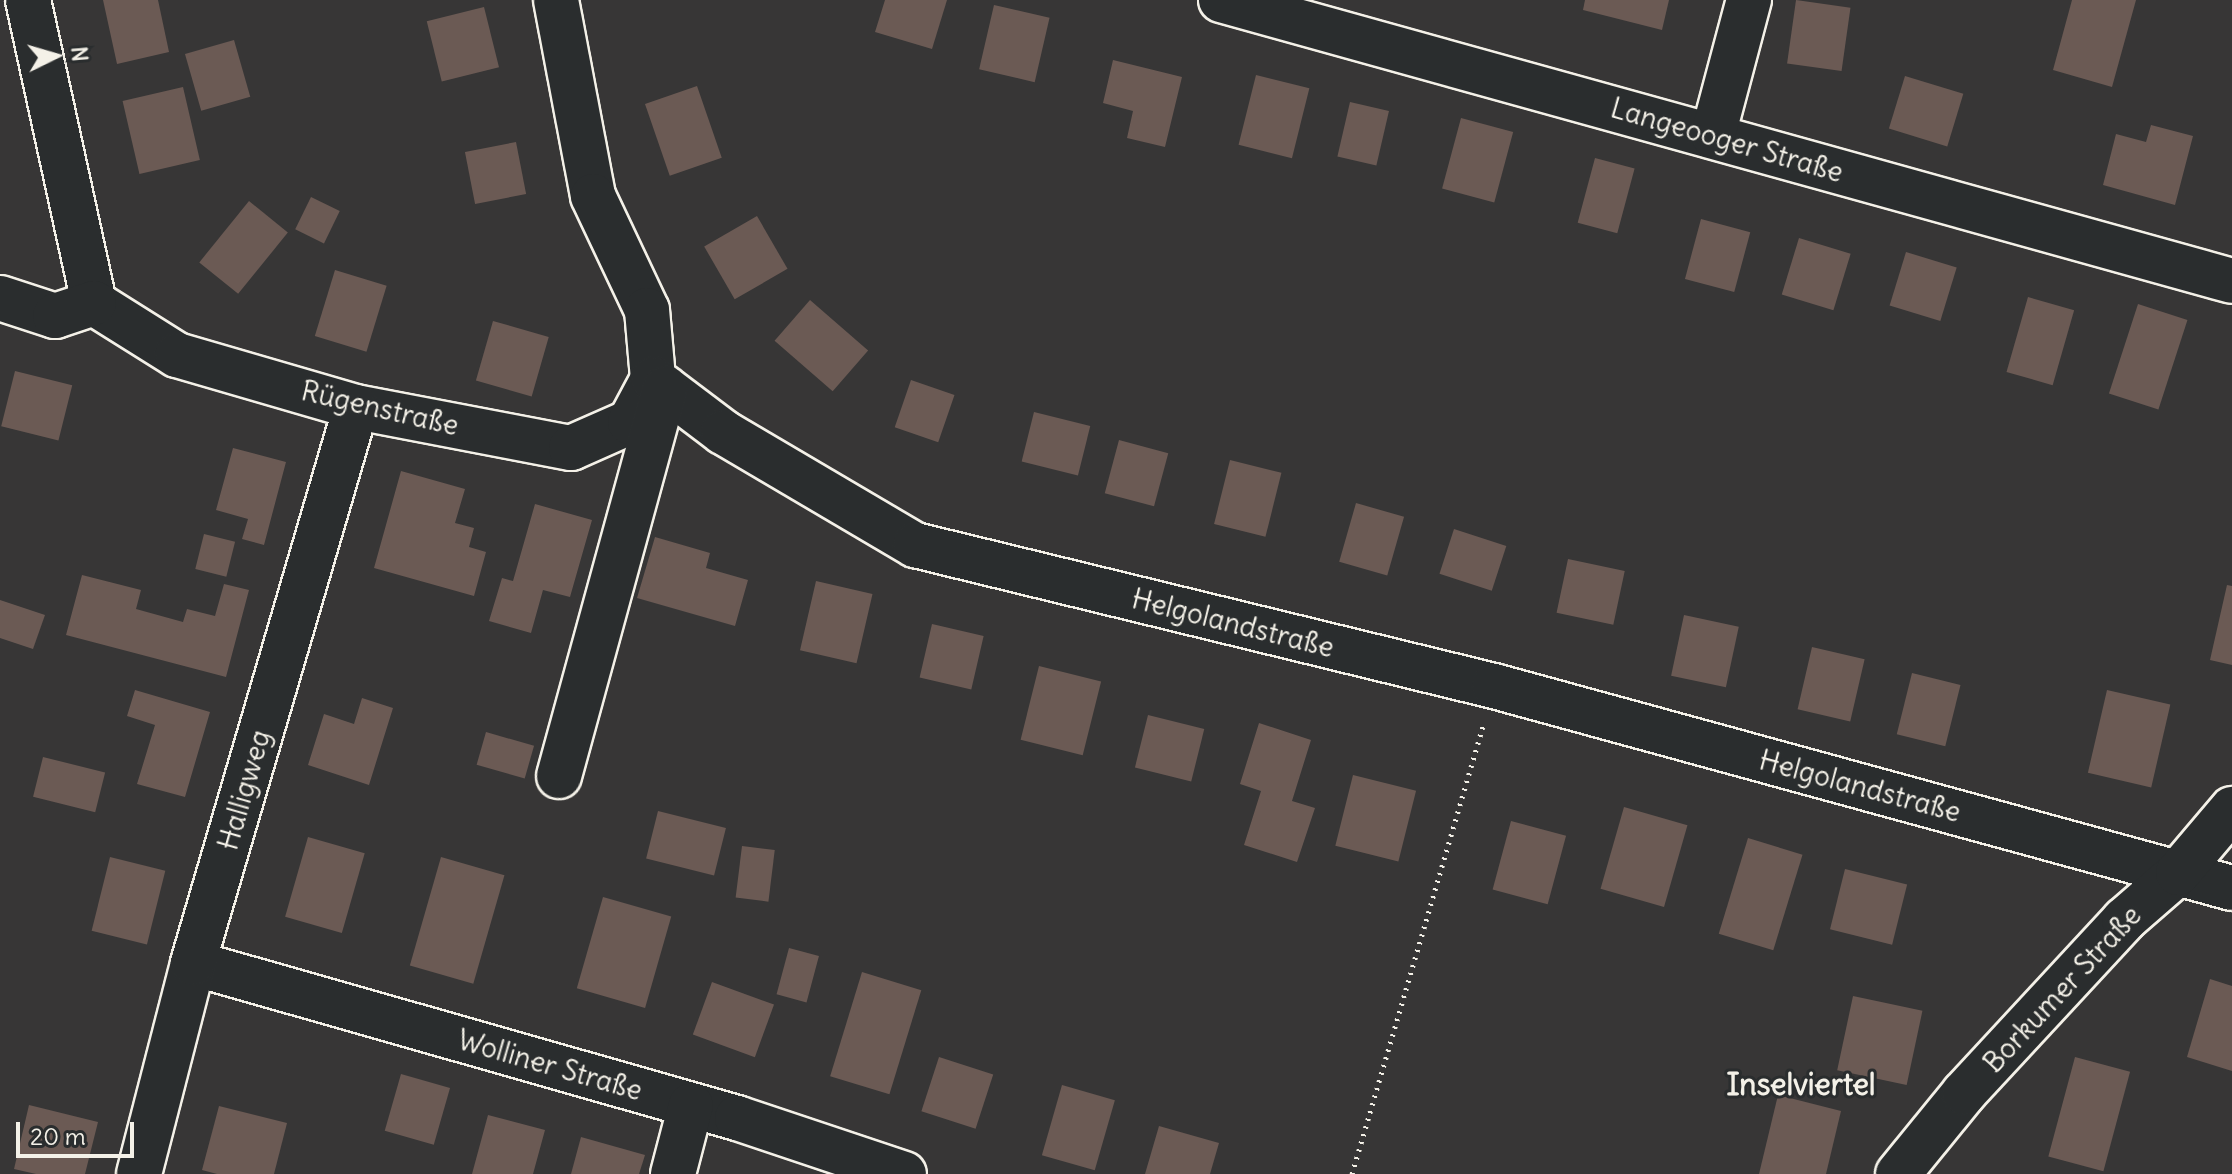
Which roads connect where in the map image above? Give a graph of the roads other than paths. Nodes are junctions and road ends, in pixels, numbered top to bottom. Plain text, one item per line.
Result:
1 (28, 0) edge
2 (556, 0) edge
3 (1221, 0) edge
4 (1749, 0) edge
5 (1713, 135) junction
6 (2232, 281) edge
7 (0, 298) edge
8 (94, 303) junction
9 (659, 384) junction
10 (356, 407) junction
11 (559, 776) dead end
12 (2232, 809) edge
13 (2178, 873) junction
14 (2232, 888) edge
15 (193, 963) junction
16 (691, 1105) junction
17 (139, 1174) edge
18 (673, 1174) edge
19 (904, 1174) edge
20 (1898, 1174) edge

1 - 8 street
2 - 9 street
3 - 5 street, Langeooger Straße
4 - 5 street
5 - 6 street, Langeooger Straße
7 - 8 street
8 - 10 street, Rügenstraße
9 - 10 street, Rügenstraße
9 - 11 street
9 - 13 street, Helgolandstraße
10 - 15 street, Halligweg
12 - 13 street, Borkumer Straße
13 - 14 street, Helgolandstraße
13 - 20 street, Borkumer Straße
15 - 16 street, Wolliner Straße
15 - 17 street, Halligweg
16 - 18 street
16 - 19 street, Wolliner Straße

